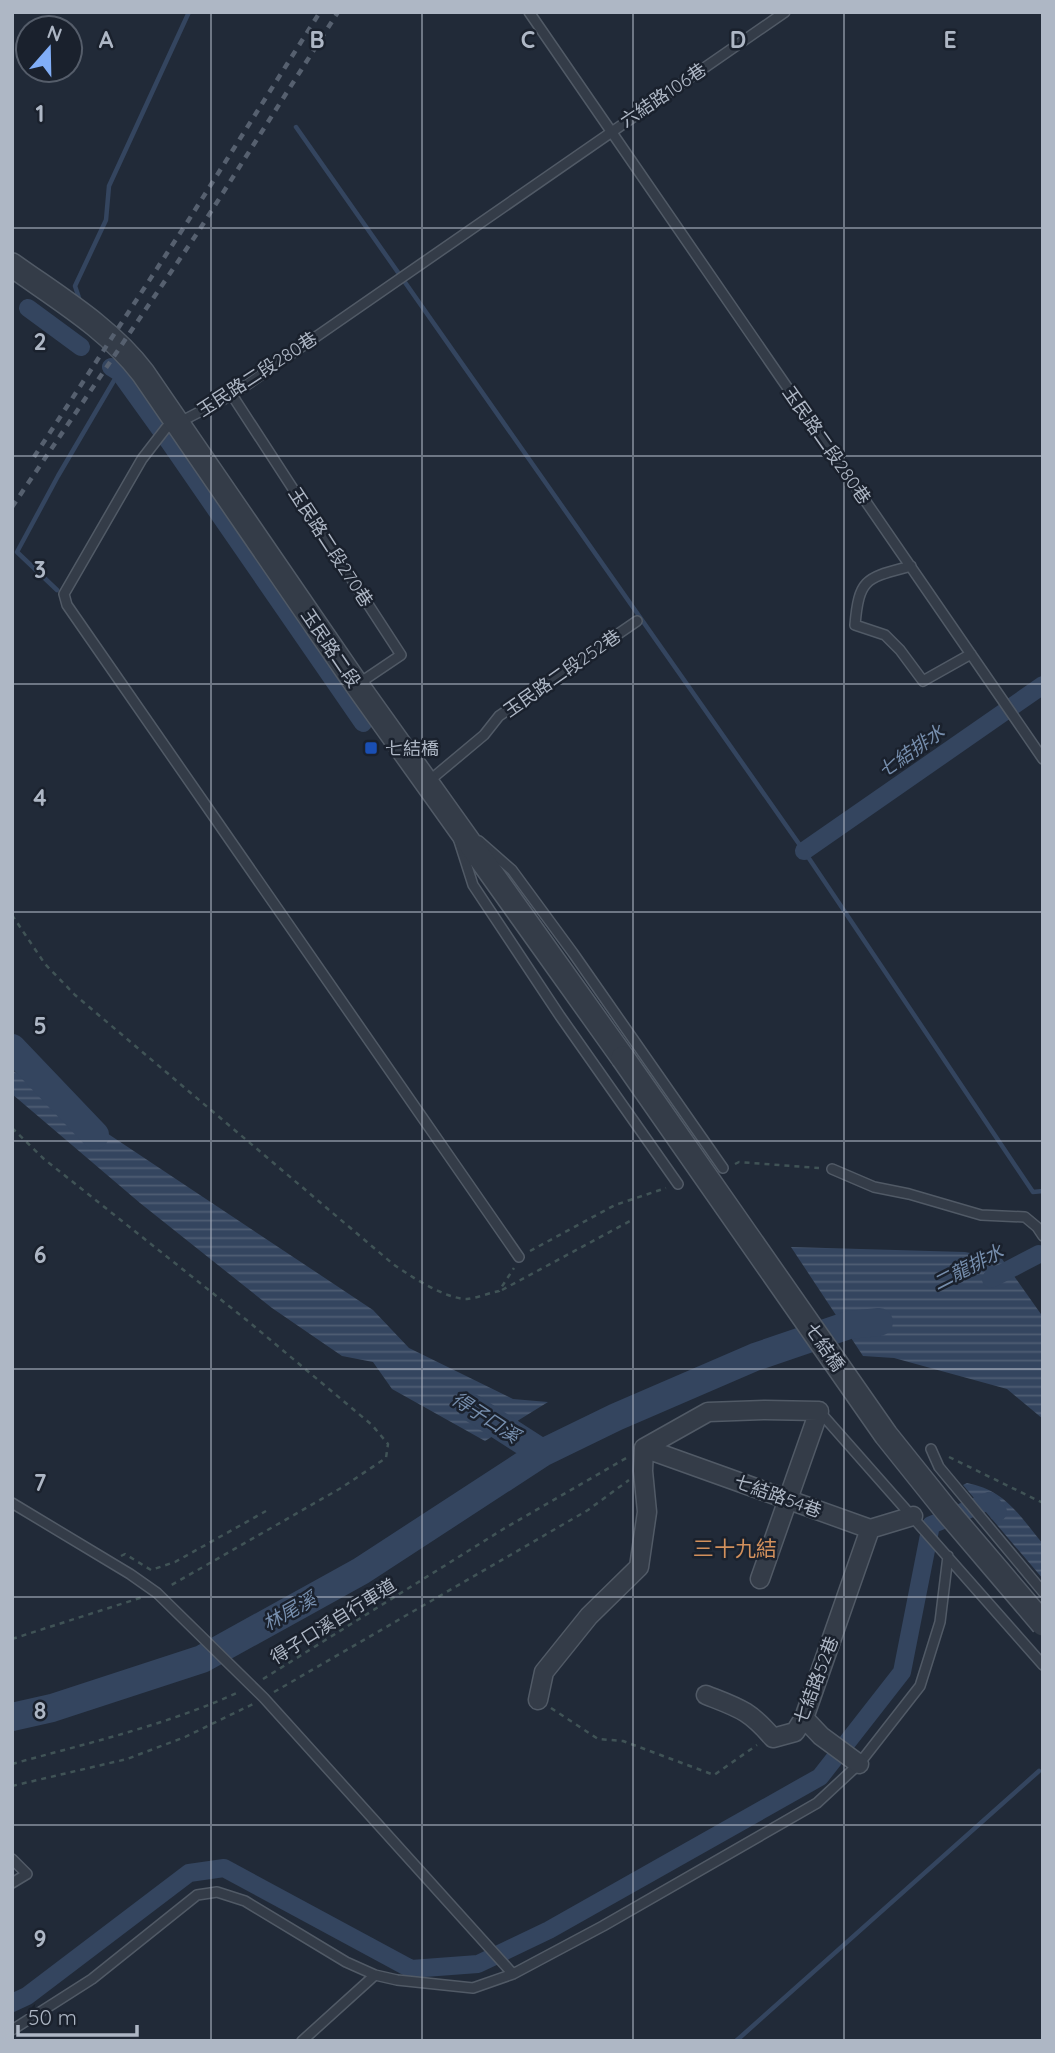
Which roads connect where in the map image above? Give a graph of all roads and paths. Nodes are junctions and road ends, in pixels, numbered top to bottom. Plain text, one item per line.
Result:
1 (529, 12) edge
2 (785, 12) edge
3 (611, 131) junction
4 (12, 265) edge
5 (232, 395) junction
6 (178, 424) junction
7 (911, 566) junction
8 (637, 621) dead end
9 (971, 654) junction
10 (357, 685) junction
11 (1043, 759) edge
12 (428, 782) junction
13 (452, 816) junction
14 (12, 915) edge
15 (623, 1058) joint
16 (12, 1129) edge
17 (723, 1168) dead end
18 (832, 1169) dead end
19 (678, 1184) dead end
20 (631, 1222) dead end
21 (1043, 1236) edge
22 (519, 1257) joint
23 (499, 1291) junction
24 (819, 1411) junction
25 (644, 1448) junction
26 (931, 1449) joint
27 (643, 1471) junction
28 (787, 1500) junction
29 (12, 1503) edge
30 (1043, 1505) edge
31 (266, 1511) dead end
32 (913, 1516) junction
33 (870, 1529) junction
34 (121, 1556) dead end
35 (948, 1556) junction
36 (760, 1579) dead end
37 (157, 1592) junction
38 (1043, 1592) edge
39 (1043, 1625) edge
40 (12, 1639) edge
41 (1043, 1665) edge
42 (252, 1686) junction
43 (706, 1695) dead end
44 (264, 1698) junction
45 (538, 1700) joint
46 (804, 1718) junction
47 (773, 1738) junction
48 (12, 1764) edge
49 (859, 1764) junction
50 (12, 1786) edge
51 (12, 1859) edge
52 (12, 1883) edge
53 (513, 1974) junction
54 (375, 1975) junction
55 (12, 2030) edge
56 (302, 2041) edge

1 - 3 lane, 玉民路二段280巷
2 - 3 lane, 六結路106巷
3 - 5 lane, 玉民路二段280巷
3 - 7 lane, 玉民路二段280巷
4 - 6 street, 玉民路二段
5 - 6 lane, 玉民路二段280巷
5 - 10 lane, 玉民路二段270巷
6 - 10 street, 玉民路二段
6 - 22 lane, 玉民路二段280巷
7 - 9 lane, 玉民路二段280巷
7 - 9 lane
8 - 12 lane, 玉民路二段252巷
9 - 11 lane, 玉民路二段280巷
10 - 12 street, 玉民路二段
12 - 13 street, 玉民路二段
13 - 15 street, 玉民路二段
13 - 17 lane
13 - 19 lane
14 - 23 path
15 - 39 street, 七結橋, bridge
16 - 37 path
18 - 21 lane
20 - 23 path
22 - 23 path
24 - 25 street
24 - 28 street
24 - 32 lane
25 - 27 street
25 - 28 street, 七結路54巷
25 - 42 path, 得子口溪自行車道
26 - 30 path
26 - 38 lane
27 - 44 path
27 - 45 street
28 - 33 street, 七結路54巷
28 - 36 street
29 - 37 lane
31 - 34 path
32 - 33 street
32 - 35 lane
33 - 46 street, 七結路52巷
35 - 41 lane
35 - 49 lane
37 - 40 path
37 - 42 lane
42 - 44 lane
42 - 48 path, 得子口溪自行車道
43 - 47 street, 七結路52巷
44 - 50 path
44 - 53 lane
45 - 47 path
46 - 47 street, 七結路52巷
46 - 49 street
49 - 53 lane
51 - 52 lane
53 - 54 lane
54 - 55 lane
54 - 56 lane

